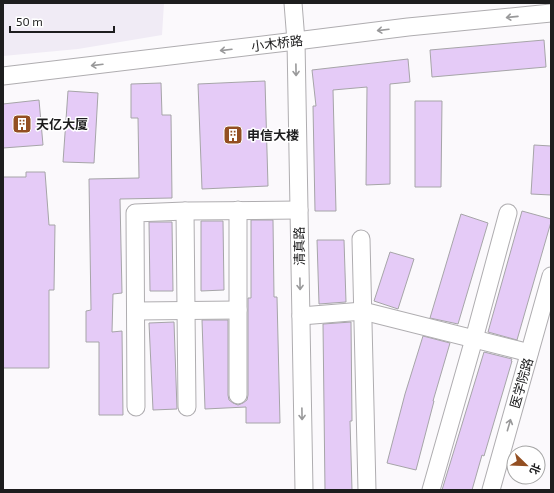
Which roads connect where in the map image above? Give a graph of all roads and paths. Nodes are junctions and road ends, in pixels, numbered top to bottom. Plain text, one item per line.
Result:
1 (293, 3) edge
2 (551, 13) edge
3 (296, 41) junction
4 (3, 76) edge
5 (238, 210) junction
6 (299, 210) junction
7 (185, 211) junction
8 (508, 213) dead end
9 (361, 239) dead end
10 (551, 276) edge
11 (547, 306) edge
12 (186, 310) junction
13 (238, 310) junction
14 (136, 311) junction
15 (363, 311) junction
16 (300, 316) junction
17 (474, 339) junction
18 (529, 353) junction
19 (238, 395) dead end
20 (136, 407) dead end
21 (187, 407) dead end
22 (304, 490) edge
23 (367, 490) edge
24 (432, 490) edge
25 (491, 490) edge

1 - 3 street, 清真路
2 -> 3 street, 小木桥路
3 -> 4 street, 小木桥路
3 -> 6 street, 清真路
5 - 6 street
5 - 7 street
5 - 13 street
6 -> 16 street, 清真路
7 - 12 street
7 - 14 street
8 - 17 street
9 - 15 street
10 - 11 street, 医学院路
11 - 18 street, 医学院路
12 - 13 street
12 - 14 street
12 - 21 street
13 - 19 street
14 - 20 street
15 - 16 street
15 - 17 street
15 - 23 street
16 -> 22 street, 清真路
17 - 18 street
17 - 24 street
25 -> 18 street, 医学院路

